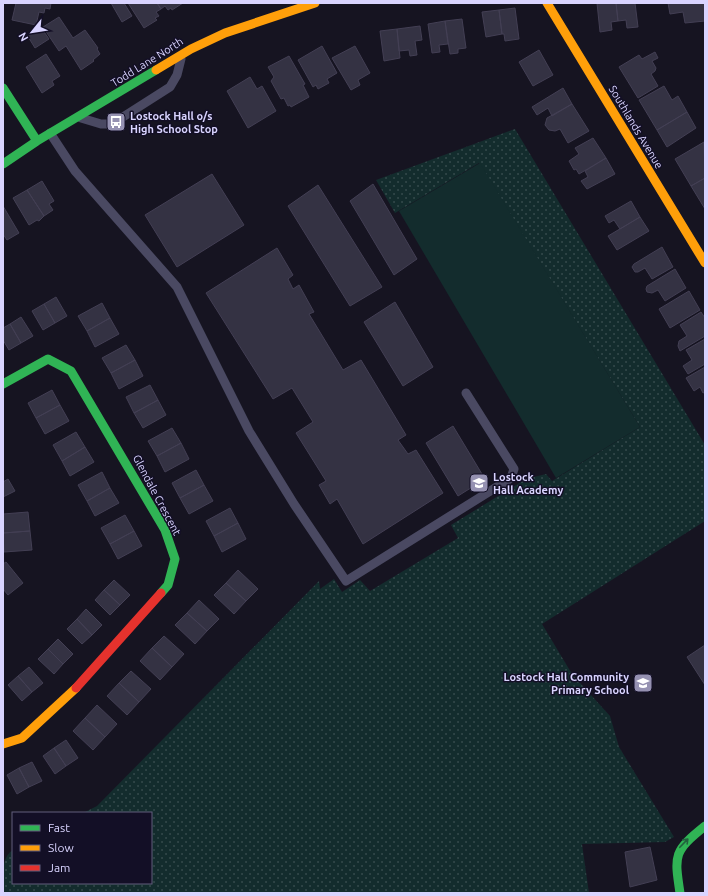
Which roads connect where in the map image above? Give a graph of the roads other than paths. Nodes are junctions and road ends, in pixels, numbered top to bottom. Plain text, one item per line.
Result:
1 (315, 3) edge
2 (546, 3) edge
3 (183, 54) junction
4 (3, 88) edge
5 (78, 117) junction
6 (50, 133) junction
7 (37, 141) junction
8 (3, 164) edge
9 (705, 263) edge
10 (3, 384) edge
11 (466, 393) dead end
12 (3, 744) edge
13 (705, 826) edge
14 (680, 893) edge

1 - 3 street, Todd Lane North
2 - 9 street, Southlands Avenue
3 - 5 street, Todd Lane North
3 - 5 lane
4 - 7 street
5 - 6 street, Todd Lane North
6 - 7 street, Todd Lane North
6 - 11 lane
7 - 8 street, Todd Lane North
10 - 12 street, Glendale Crescent
14 -> 13 street

